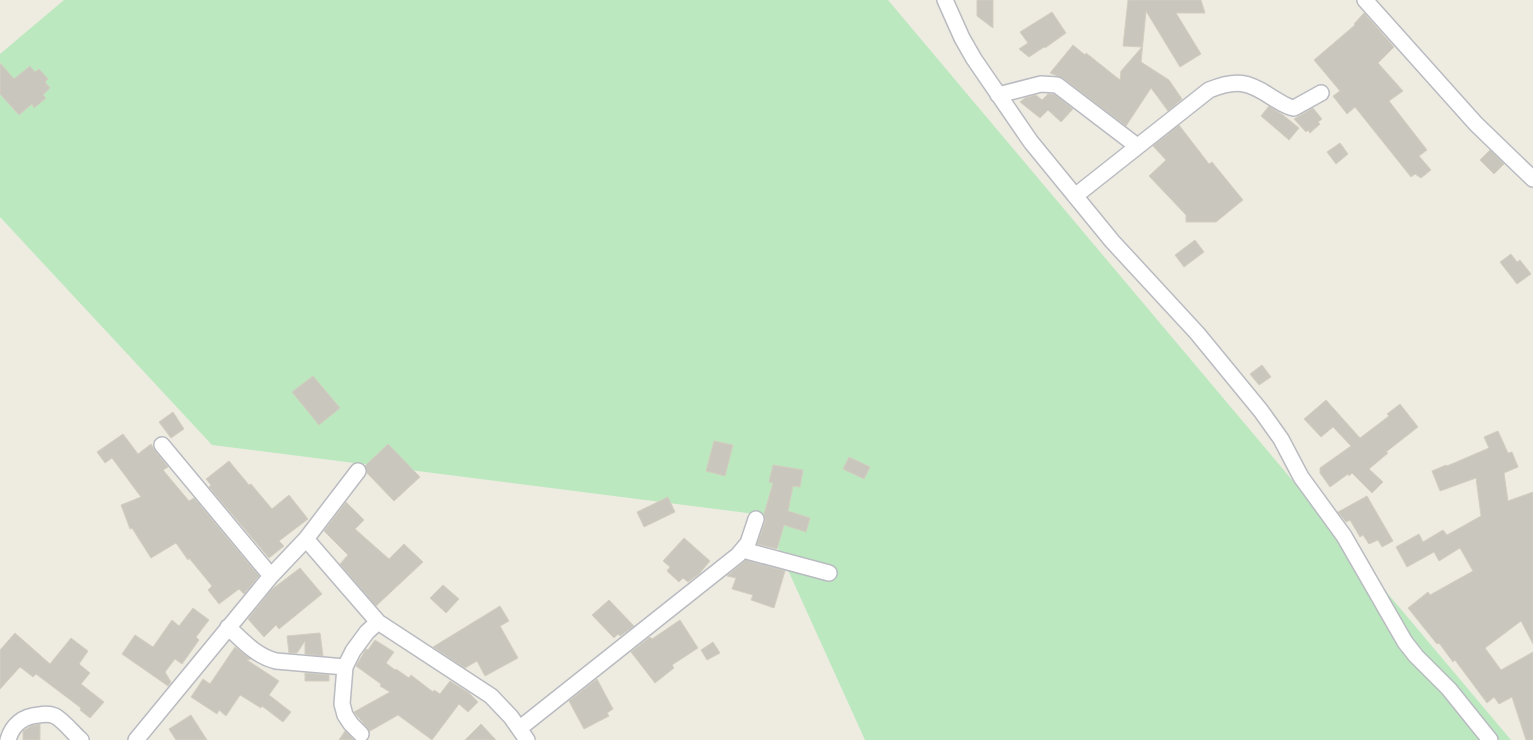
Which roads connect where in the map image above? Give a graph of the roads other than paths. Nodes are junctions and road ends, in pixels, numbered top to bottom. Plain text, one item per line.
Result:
1 (945, 0) edge
2 (1365, 0) edge
3 (1321, 93) dead end
4 (998, 95) junction
5 (1137, 146) junction
6 (1533, 179) edge
7 (1075, 196) junction
8 (162, 445) dead end
9 (358, 471) dead end
10 (756, 519) dead end
11 (306, 539) junction
12 (744, 550) junction
13 (829, 573) dead end
14 (271, 576) junction
15 (378, 622) junction
16 (228, 627) junction
17 (344, 667) junction
18 (361, 734) dead end
19 (523, 734) edge
20 (8, 740) edge
21 (81, 740) edge
22 (136, 740) edge
23 (1490, 740) edge

1 - 4 street
2 - 6 street
3 - 5 street
4 - 5 street
4 - 7 street
5 - 7 street
7 - 23 street
8 - 14 street
9 - 11 street
10 - 12 street
11 - 14 street
11 - 15 street
12 - 13 street
12 - 19 street
14 - 16 street
15 - 17 street
15 - 19 street
16 - 17 street
16 - 22 street
17 - 18 street
20 - 21 street

